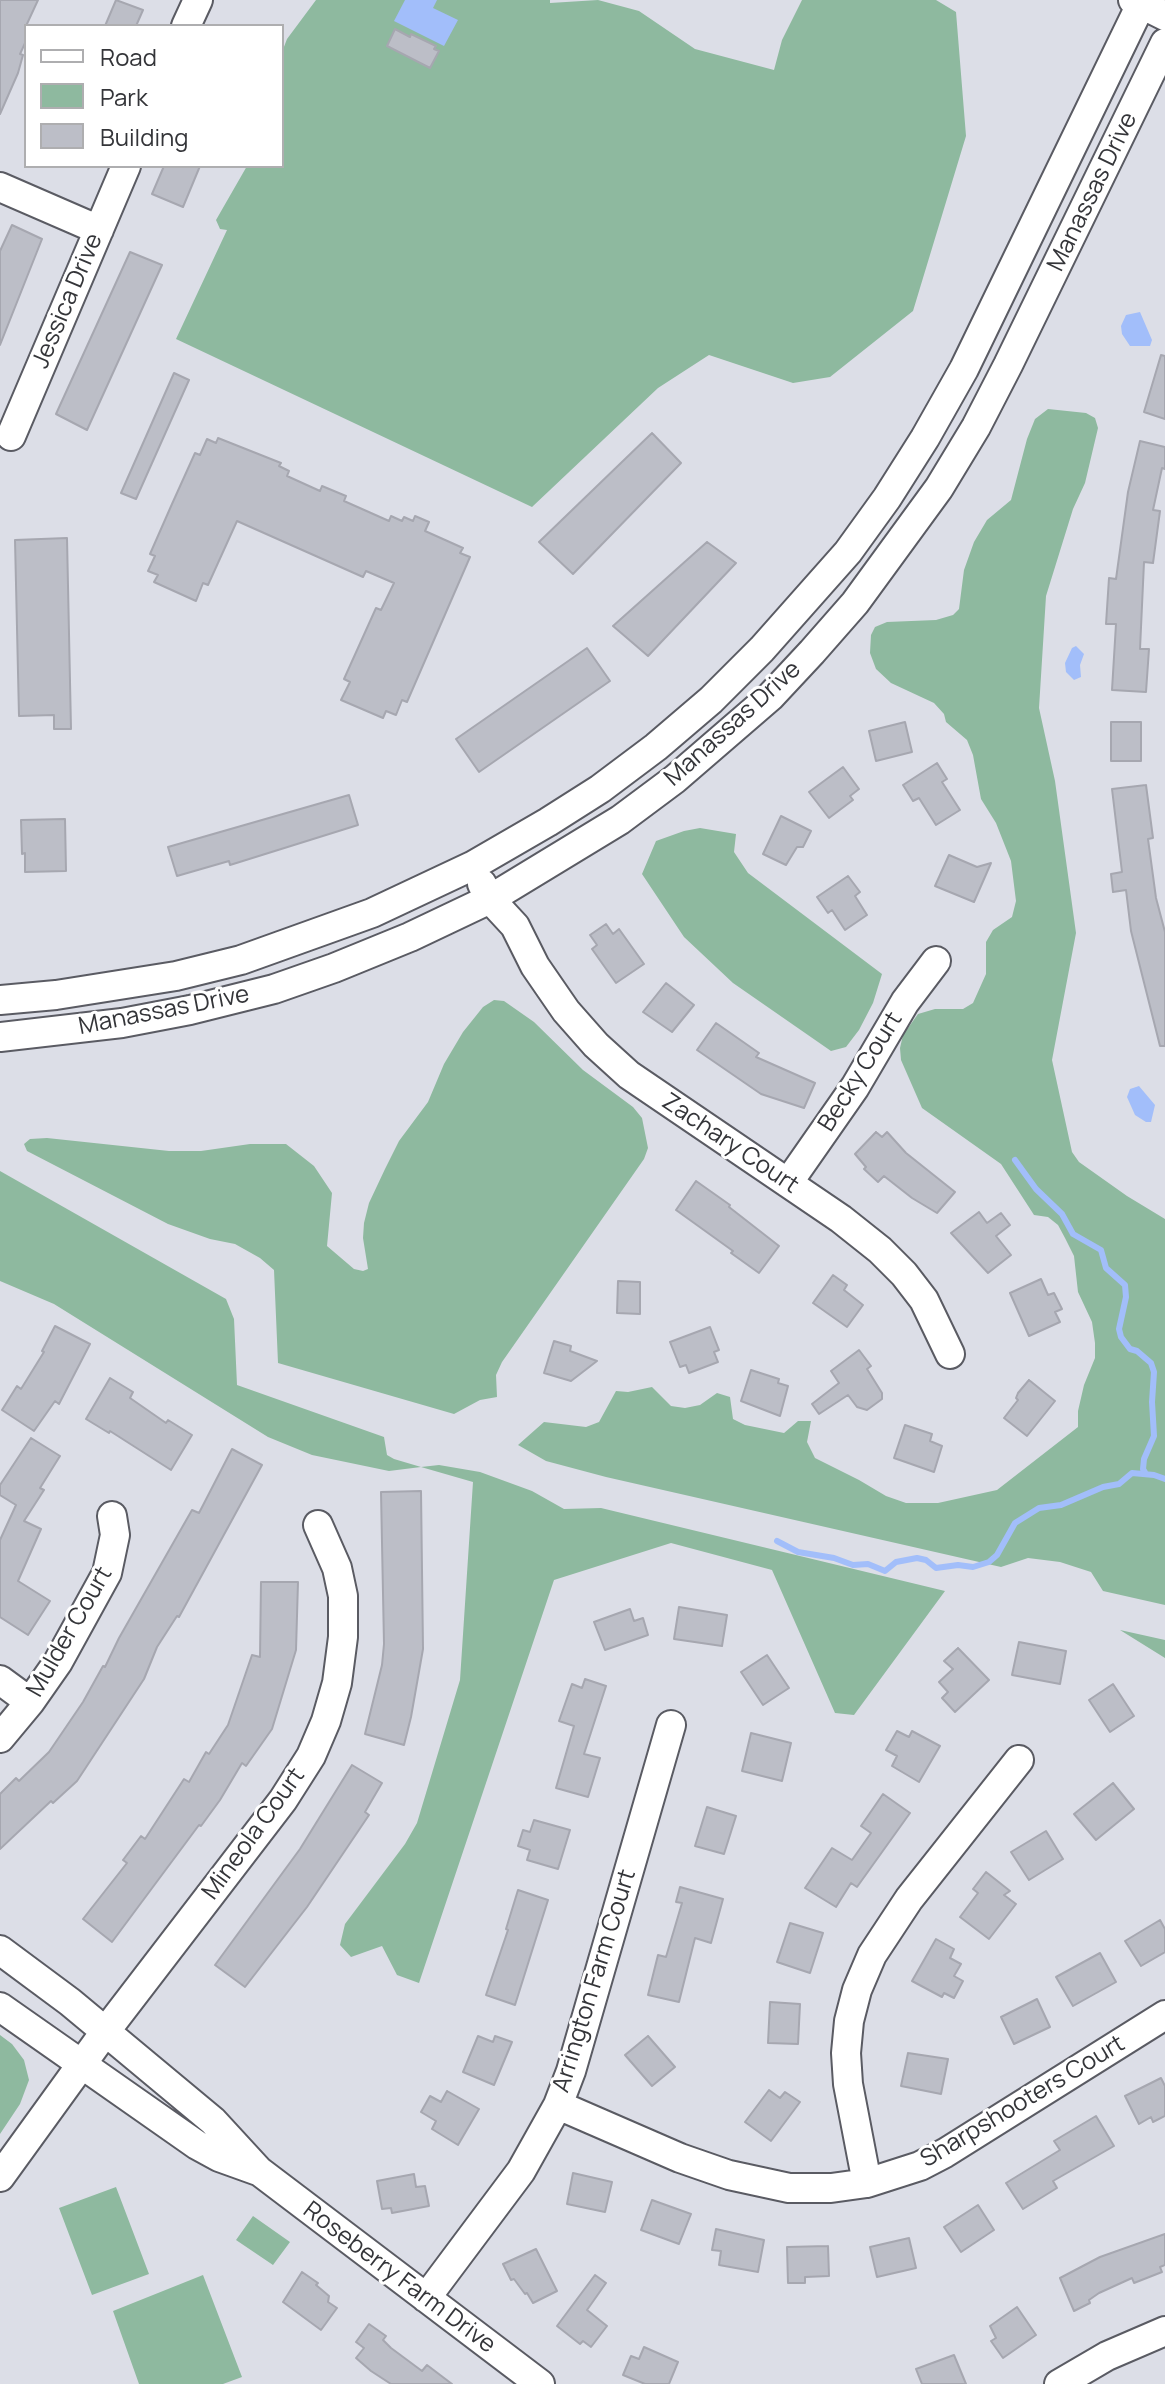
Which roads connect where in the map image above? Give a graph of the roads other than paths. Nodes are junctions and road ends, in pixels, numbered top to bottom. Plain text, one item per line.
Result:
1 (198, 0) edge
2 (1145, 5) edge
3 (187, 24) edge
4 (1165, 43) edge
5 (125, 168) edge
6 (0, 187) edge
7 (99, 230) junction
8 (11, 436) dead end
9 (483, 860) junction
10 (500, 893) junction
11 (936, 961) dead end
12 (0, 1000) edge
13 (0, 1037) edge
14 (788, 1183) junction
15 (950, 1354) dead end
16 (112, 1516) dead end
17 (318, 1525) dead end
18 (0, 1680) edge
19 (30, 1702) junction
20 (671, 1725) dead end
21 (0, 1738) edge
22 (1019, 1760) dead end
23 (0, 1950) edge
24 (0, 2007) edge
25 (1165, 2015) edge
26 (105, 2032) junction
27 (80, 2066) junction
28 (558, 2105) junction
29 (259, 2171) junction
30 (0, 2177) edge
31 (867, 2183) junction
32 (426, 2298) junction
33 (1165, 2331) edge
34 (540, 2384) edge
35 (1059, 2384) edge

1 - 3 street
2 - 9 street, Manassas Drive
4 - 10 street, Manassas Drive
5 - 7 street, Jessica Drive
6 - 7 street
7 - 8 street, Jessica Drive
9 - 10 street, Zachary Court
9 - 12 street, Manassas Drive
10 - 13 street, Manassas Drive
10 - 14 street, Zachary Court
11 - 14 street, Becky Court
14 - 15 street, Zachary Court
16 - 19 street, Mulder Court
17 - 26 street, Mineola Court
18 - 19 street
19 - 21 street, Mulder Court
20 - 28 street, Arrington Farm Court
22 - 31 street
23 - 26 street, Roseberry Farm Drive
24 - 27 street, Roseberry Farm Drive
25 - 31 street, Sharpshooters Court
26 - 27 street, Mineola Court
26 - 29 street, Roseberry Farm Drive
27 - 29 street, Roseberry Farm Drive
27 - 30 street, Mineola Court
28 - 31 street, Sharpshooters Court
28 - 32 street, Arrington Farm Court
29 - 32 street, Roseberry Farm Drive
32 - 34 street, Roseberry Farm Drive
33 - 35 street

